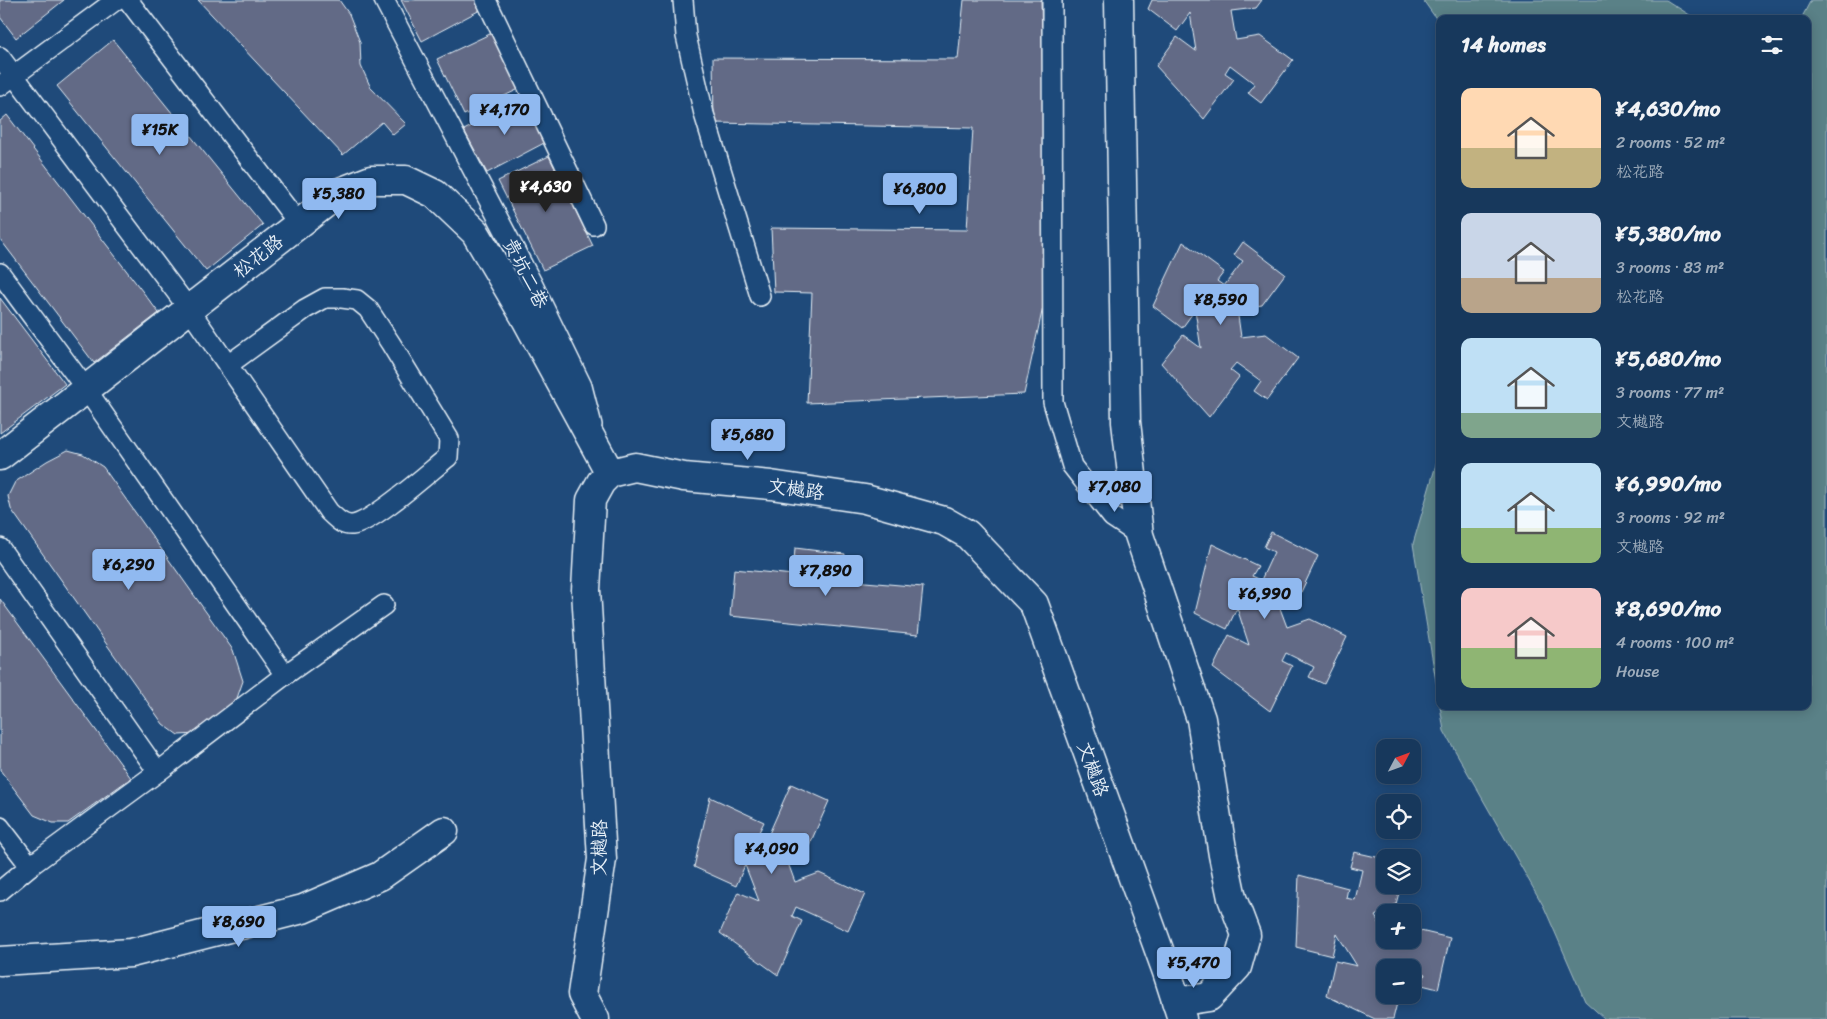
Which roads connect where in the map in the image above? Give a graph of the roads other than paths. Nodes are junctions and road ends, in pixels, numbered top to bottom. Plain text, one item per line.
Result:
1 (116, 0) edge
2 (128, 0) edge
3 (384, 0) edge
4 (486, 0) edge
5 (683, 0) edge
6 (1052, 0) edge
7 (1119, 0) edge
8 (0, 57) edge
9 (7, 80) edge
10 (299, 224) junction
11 (594, 225) dead end
12 (0, 273) edge
13 (760, 296) dead end
14 (189, 309) junction
15 (228, 365) junction
16 (86, 389) junction
17 (595, 446) junction
18 (0, 456) edge
19 (610, 473) junction
20 (1139, 535) junction
21 (0, 548) edge
22 (384, 605) dead end
23 (285, 675) junction
24 (158, 772) junction
25 (0, 827) edge
26 (444, 831) dead end
27 (30, 866) junction
28 (0, 891) edge
29 (0, 961) edge
30 (581, 1006) edge
31 (1179, 1010) edge
32 (595, 1019) edge

1 - 9 lane
2 - 10 lane
3 - 17 lane, 贵坑二巷
4 - 11 lane
5 - 13 lane
6 - 20 lane
7 - 20 street
8 - 9 lane
9 - 14 lane
10 - 14 street, 松花路
10 - 17 street, 松花路
12 - 16 lane
14 - 15 lane
14 - 16 street, 松花路
15 - 15 lane
16 - 18 street, 松花路
16 - 23 lane
17 - 19 street, 松花路
19 - 30 street, 文樾路
19 - 31 street, 文樾路
20 - 31 street
21 - 24 lane
22 - 23 lane
23 - 24 lane
24 - 27 lane
25 - 27 lane
26 - 29 street
27 - 28 lane
30 - 32 street, 文樾路

